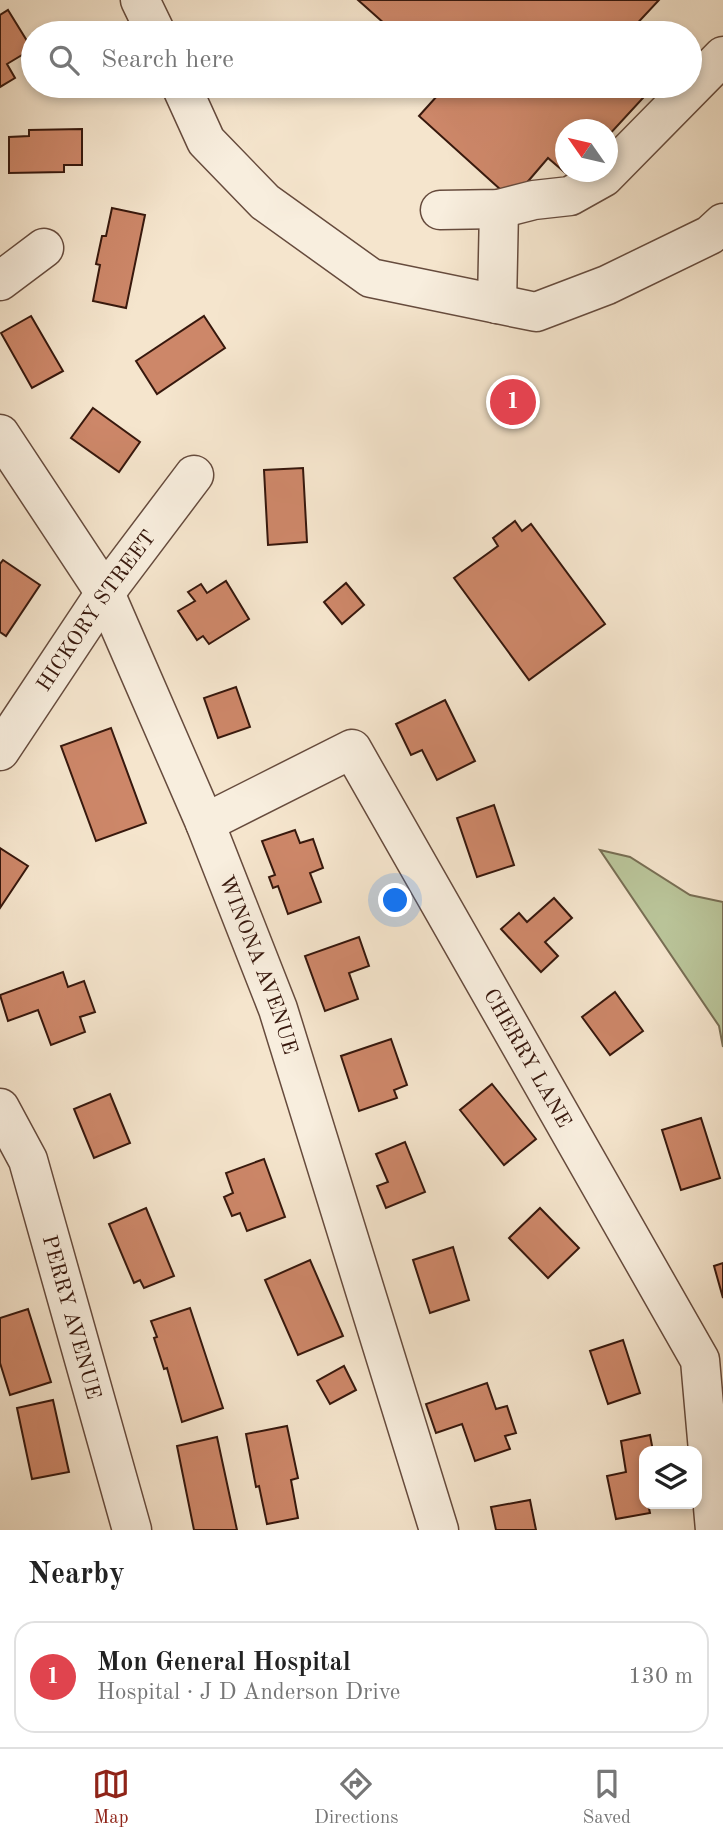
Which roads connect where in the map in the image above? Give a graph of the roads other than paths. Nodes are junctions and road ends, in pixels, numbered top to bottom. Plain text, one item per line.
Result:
1 (140, 0) edge
2 (150, 21) edge
3 (723, 56) edge
4 (702, 77) edge
5 (186, 98) edge
6 (682, 98) edge
7 (499, 209) junction
8 (440, 210) dead end
9 (723, 223) edge
10 (44, 248) dead end
11 (0, 281) edge
12 (497, 304) junction
13 (7, 460) edge
14 (194, 475) dead end
15 (105, 593) junction
16 (0, 751) edge
17 (205, 823) junction
18 (0, 1108) edge
19 (132, 1530) edge
20 (439, 1530) edge
21 (715, 1530) edge

1 - 2 street
3 - 4 street
5 - 12 street
6 - 7 street
7 - 8 street
7 - 12 street
9 - 12 street
10 - 11 street
13 - 15 street, WINONA AVENUE
14 - 15 street, HICKORY STREET
15 - 16 street, HICKORY STREET
15 - 17 street, WINONA AVENUE
17 - 20 street, WINONA AVENUE
17 - 21 street, CHERRY LANE
18 - 19 street, PERRY AVENUE

